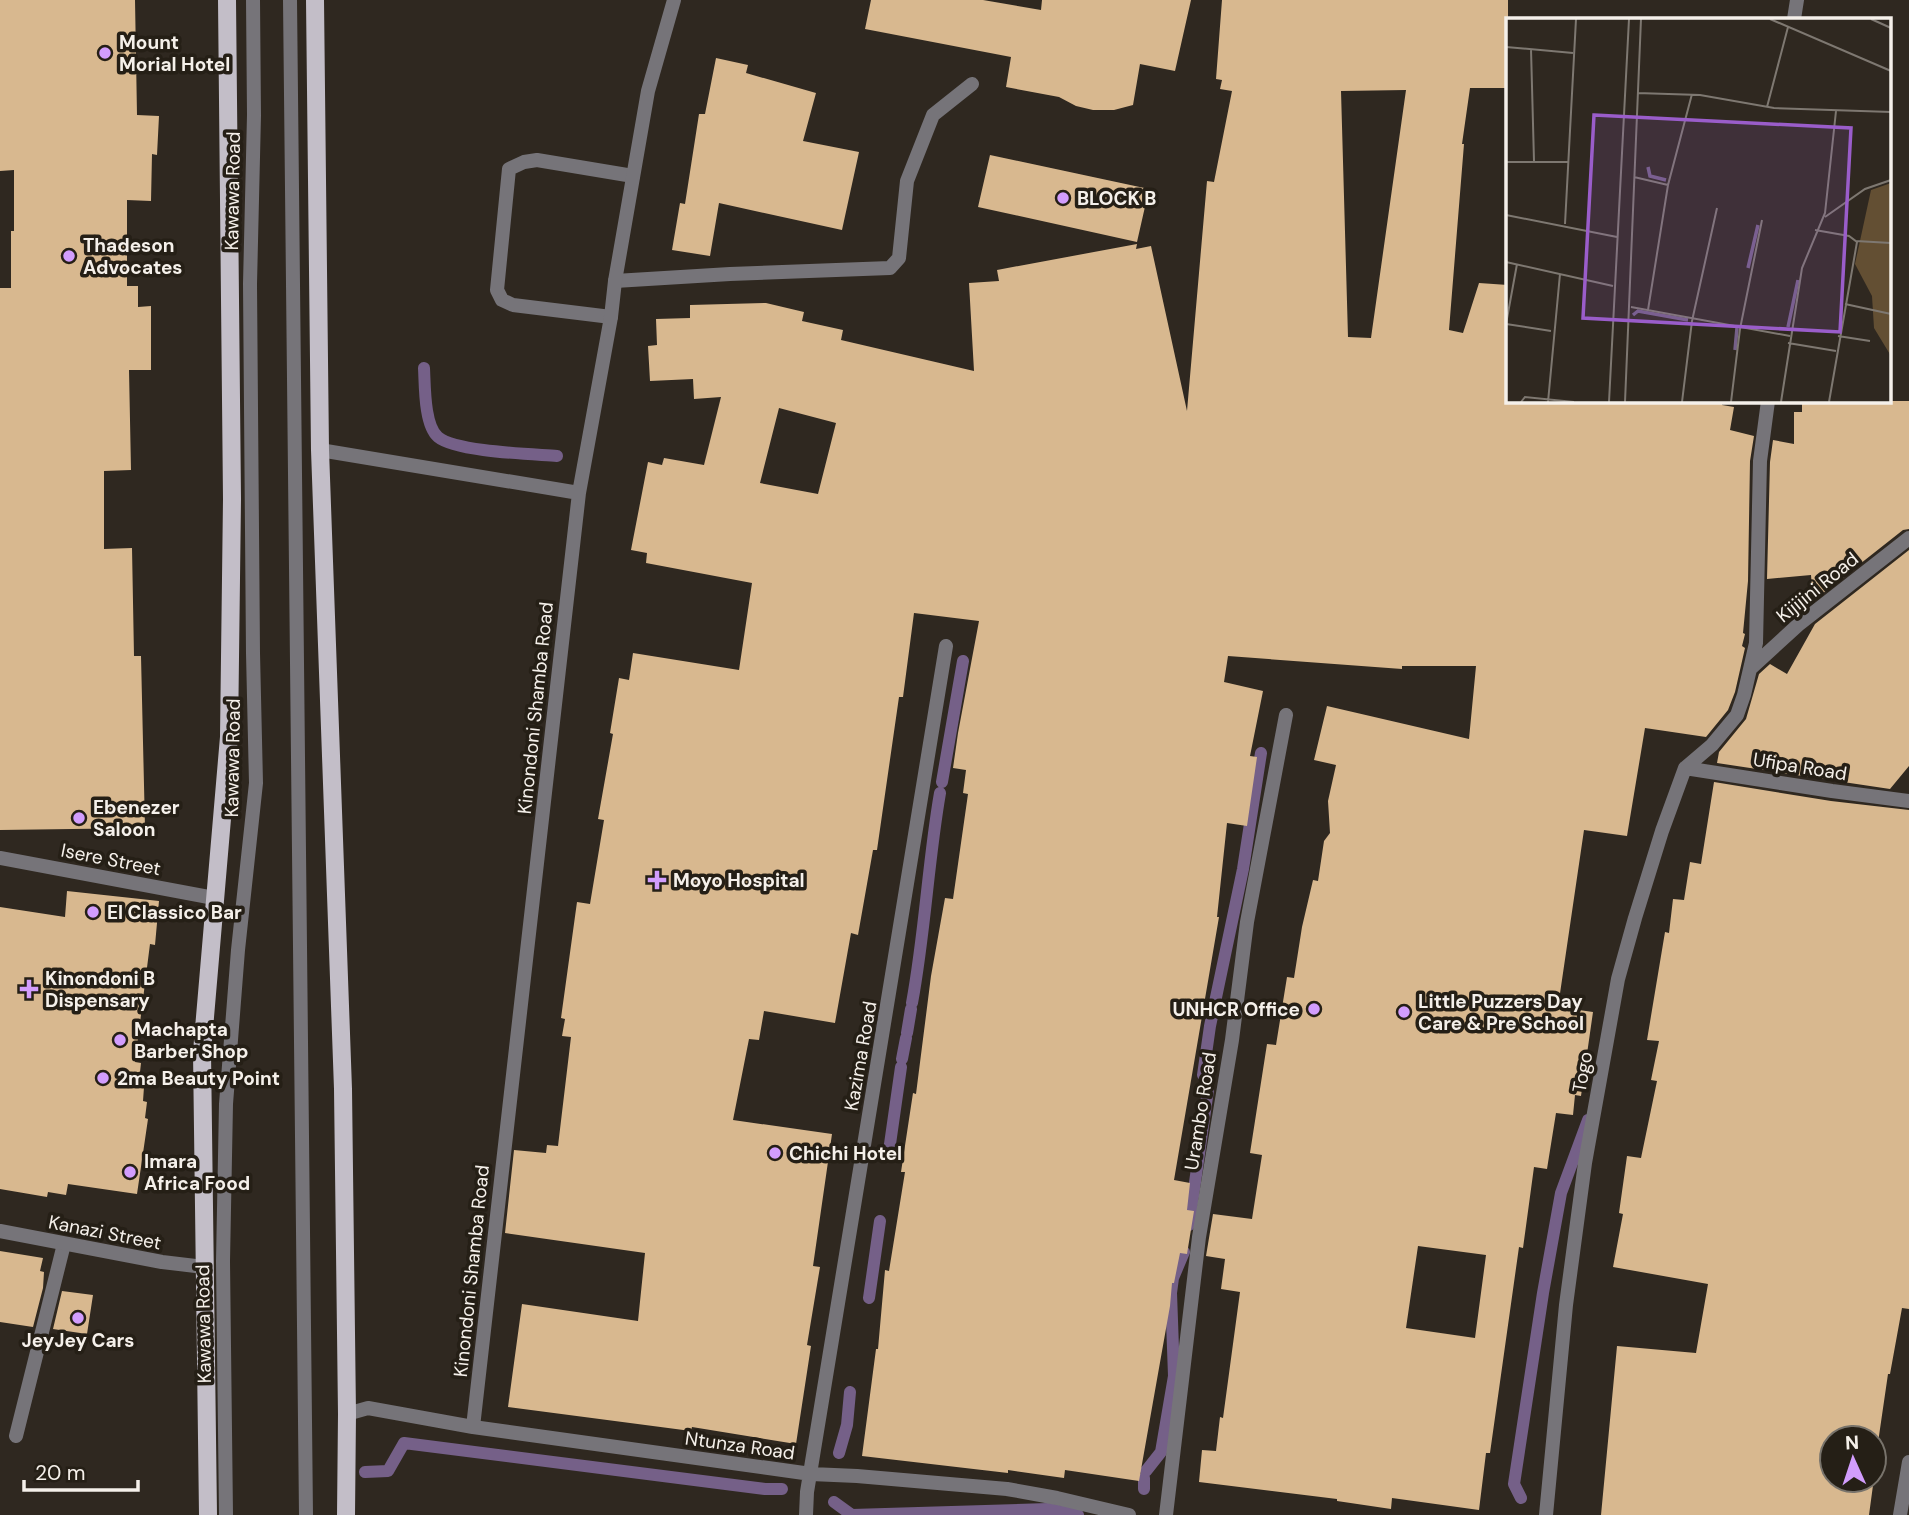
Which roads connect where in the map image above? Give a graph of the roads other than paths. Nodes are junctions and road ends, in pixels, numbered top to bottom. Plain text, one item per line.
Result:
1 (227, 0) edge
2 (253, 0) edge
3 (290, 0) edge
4 (315, 0) edge
5 (674, 0) edge
6 (1797, 0) edge
7 (1794, 18) edge
8 (972, 84) dead end
9 (633, 176) junction
10 (615, 282) junction
11 (611, 317) junction
12 (1768, 402) edge
13 (320, 450) junction
14 (579, 493) junction
15 (1909, 538) edge
16 (946, 646) dead end
17 (1751, 668) junction
18 (1286, 715) dead end
19 (1685, 768) junction
20 (1909, 801) edge
21 (0, 858) edge
22 (214, 898) junction
23 (0, 1231) edge
24 (64, 1244) junction
25 (204, 1267) junction
26 (347, 1414) junction
27 (473, 1427) junction
28 (16, 1436) dead end
29 (1909, 1462) edge
30 (811, 1474) junction
31 (208, 1515) edge
32 (226, 1515) edge
33 (306, 1515) edge
34 (346, 1515) edge
35 (806, 1515) edge
36 (1129, 1515) edge
37 (1166, 1515) edge
38 (1546, 1515) edge
39 (1900, 1515) edge

1 - 22 main road, Kawawa Road
2 - 32 street, Kawawa Road
3 - 33 street
4 - 13 main road
5 - 9 street, Kinondoni Shamba Road
6 - 7 street
8 - 10 street
9 - 10 street, Kinondoni Shamba Road
9 - 11 street
10 - 11 street, Kinondoni Shamba Road
11 - 14 street, Kinondoni Shamba Road
12 - 17 street, Togo
13 - 14 street
13 - 26 main road
14 - 27 street, Kinondoni Shamba Road
15 - 17 street, Kijijini Road
16 - 30 street, Kazima Road
17 - 19 street, Togo
18 - 37 street, Urambo Road
19 - 20 street, Ufipa Road
19 - 38 street, Togo
21 - 22 street, Isere Street
22 - 25 main road, Kawawa Road
23 - 24 street, Kanazi Street
24 - 25 street, Kanazi Street
24 - 28 street
25 - 31 main road, Kawawa Road
26 - 27 street, Ntunza Road
26 - 34 main road
27 - 30 street, Ntunza Road
29 - 39 street
30 - 35 street, Kazima Road
30 - 36 street, Ntunza Road

